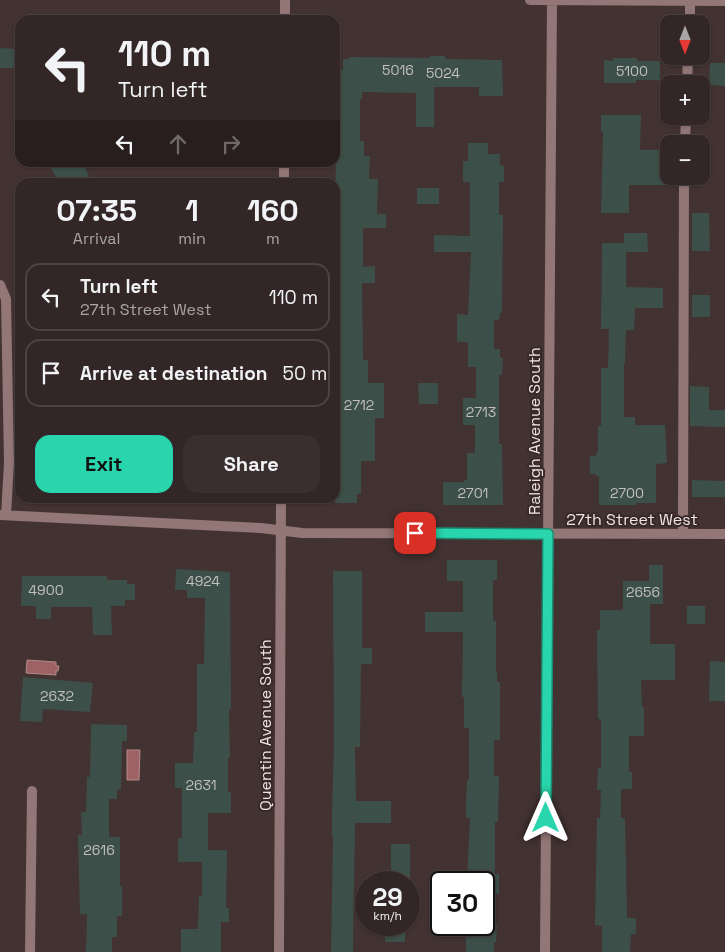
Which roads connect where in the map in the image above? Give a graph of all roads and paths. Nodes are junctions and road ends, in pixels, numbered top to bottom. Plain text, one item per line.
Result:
1 (285, 0) edge
2 (530, 0) edge
3 (552, 0) edge
4 (690, 1) edge
5 (725, 1) edge
6 (285, 15) edge
7 (690, 15) edge
8 (684, 185) edge
9 (0, 285) edge
10 (282, 503) edge
11 (3, 515) edge
12 (281, 530) junction
13 (548, 534) junction
14 (684, 534) junction
15 (725, 534) edge
16 (32, 791) dead end
17 (30, 952) edge
18 (279, 952) edge
19 (545, 952) edge

1 - 6 street
2 - 3 street
3 - 4 street
3 - 13 street, Raleigh Avenue South
4 - 5 street
4 - 7 street
8 - 14 street
9 - 11 street
10 - 12 street, Quentin Avenue South
11 - 12 street, 27th Street West
12 - 13 street, 27th Street West
12 - 18 street, Quentin Avenue South
13 - 14 street, 27th Street West
13 - 19 street, Raleigh Avenue South
14 - 15 street, 27th Street West
16 - 17 street

